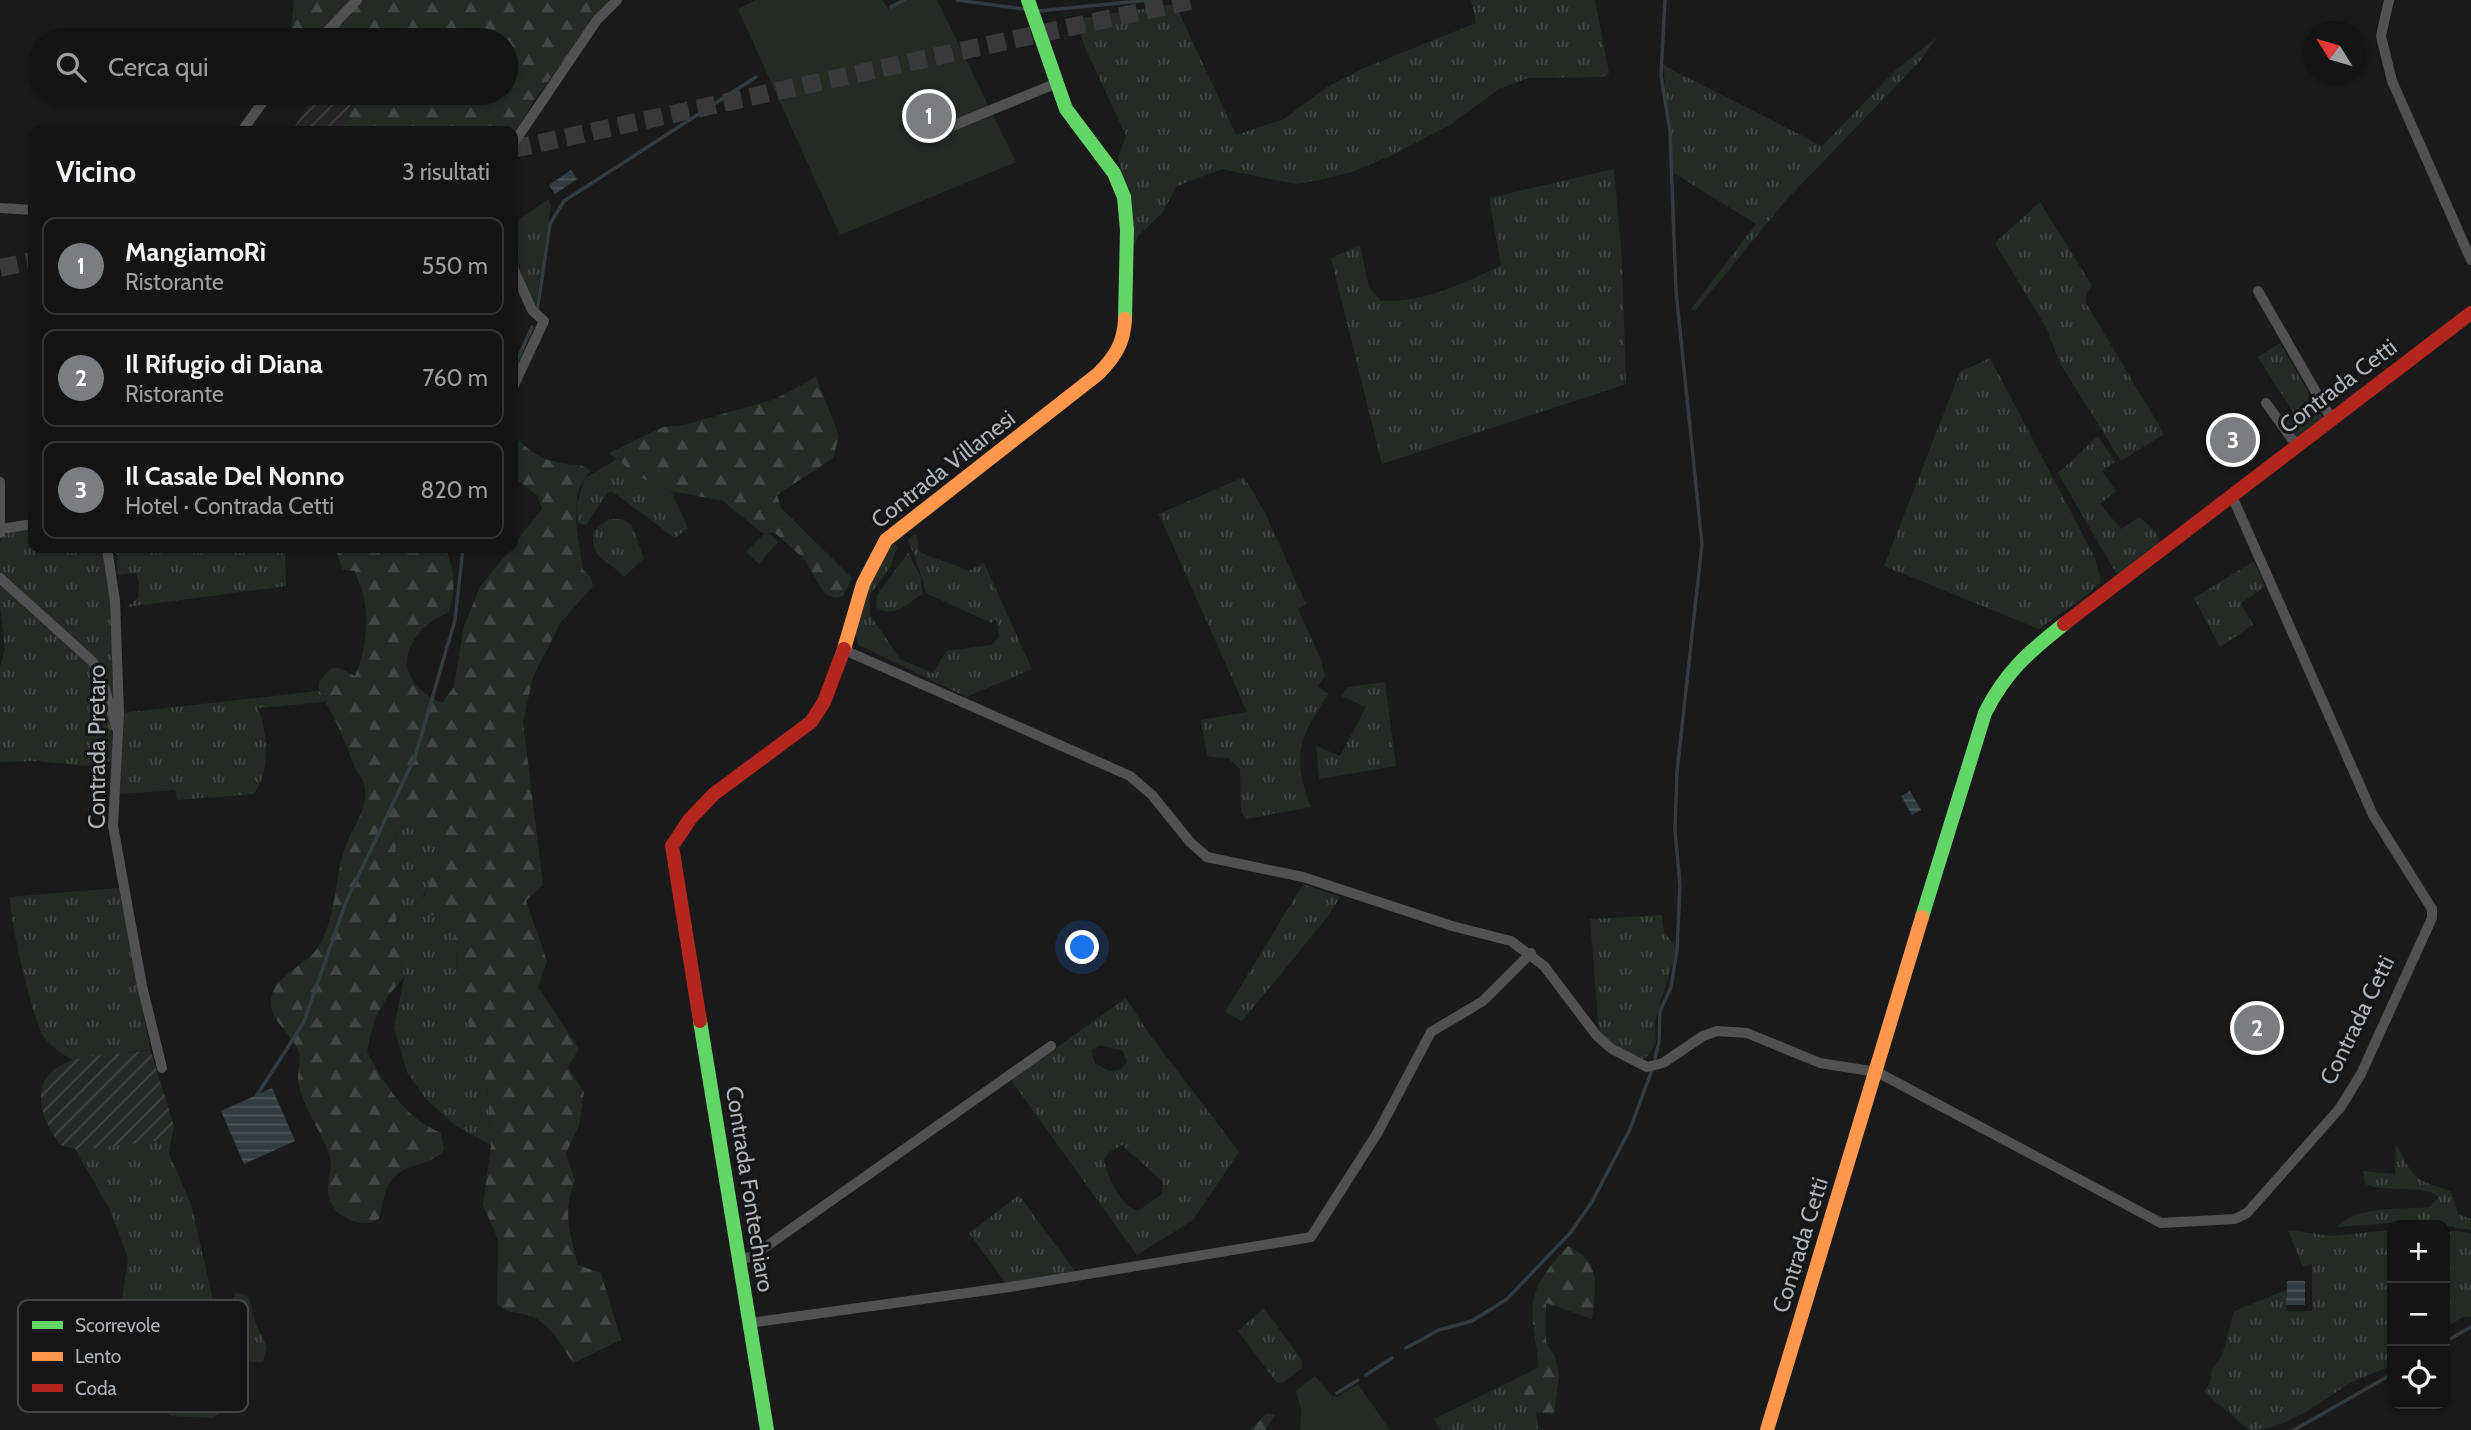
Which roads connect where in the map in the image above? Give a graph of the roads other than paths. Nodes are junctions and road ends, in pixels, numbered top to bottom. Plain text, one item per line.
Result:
1 (357, 0) edge
2 (617, 0) edge
3 (1028, 0) edge
4 (2389, 0) edge
5 (330, 28) edge
6 (1057, 83) junction
7 (260, 105) edge
8 (246, 126) edge
9 (940, 131) dead end
10 (518, 137) edge
11 (0, 208) edge
12 (28, 210) edge
13 (2471, 260) edge
14 (518, 279) edge
15 (2258, 291) dead end
16 (2471, 313) edge
17 (518, 376) edge
18 (2266, 403) dead end
19 (2332, 419) junction
20 (2297, 446) junction
21 (0, 482) edge
22 (2232, 496) junction
23 (28, 525) edge
24 (1, 531) edge
25 (108, 553) edge
26 (0, 578) edge
27 (842, 649) junction
28 (118, 731) junction
29 (1531, 953) junction
30 (688, 956) joint
31 (1051, 1046) dead end
32 (162, 1068) dead end
33 (1877, 1072) junction
34 (738, 1259) junction
35 (750, 1323) junction
36 (767, 1430) edge
37 (1767, 1430) edge

1 - 5 street
2 - 10 street
3 - 6 street, Contrada Villanesi
4 - 13 street
6 - 9 street
6 - 27 street, Contrada Villanesi
7 - 8 street
11 - 12 street
14 - 17 street
15 - 19 street
16 - 19 street, Contrada Cetti
18 - 20 street
19 - 20 street, Contrada Cetti
20 - 22 street, Contrada Cetti
21 - 24 street
22 - 33 street, Contrada Cetti
22 - 33 street, Contrada Cetti
23 - 24 street
25 - 28 street, Contrada Pretaro
26 - 28 street
27 - 29 street
27 - 30 street, Contrada Villanesi
28 - 32 street, Contrada Pretaro
29 - 33 street
29 - 35 street
30 - 34 street, Contrada Fontechiaro
31 - 34 street
33 - 37 street, Contrada Cetti
34 - 35 street, Contrada Fontechiaro
35 - 36 street, Contrada Fontechiaro

